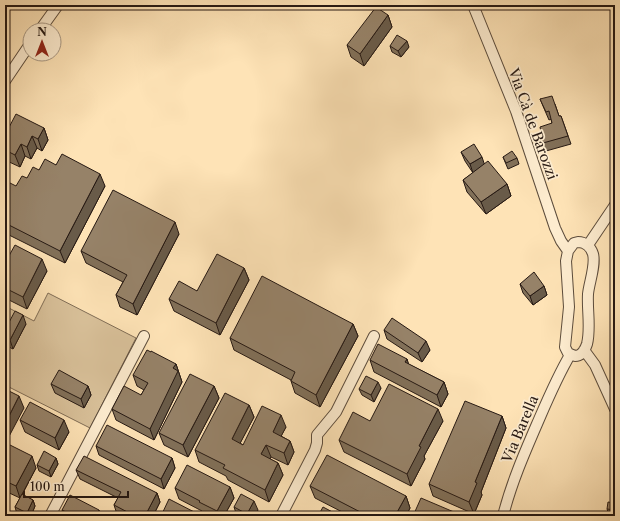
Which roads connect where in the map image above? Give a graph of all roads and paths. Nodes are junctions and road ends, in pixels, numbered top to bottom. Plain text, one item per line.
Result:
1 (58, 5) edge
2 (473, 5) edge
3 (46, 22) edge
4 (22, 56) edge
5 (5, 81) edge
6 (615, 205) edge
7 (588, 245) junction
8 (568, 251) junction
9 (144, 336) dead end
10 (374, 336) dead end
11 (584, 350) junction
12 (570, 355) junction
13 (615, 409) edge
14 (50, 516) edge
15 (280, 516) edge
16 (503, 516) edge

1 - 3 street
2 - 8 street, Via Cà de Barozzi
4 - 5 street
6 - 7 street
7 - 8 street
7 - 11 street
8 - 12 street
9 - 14 street
10 - 15 street
11 - 12 street
11 - 13 street
12 - 16 street, Via Barella

